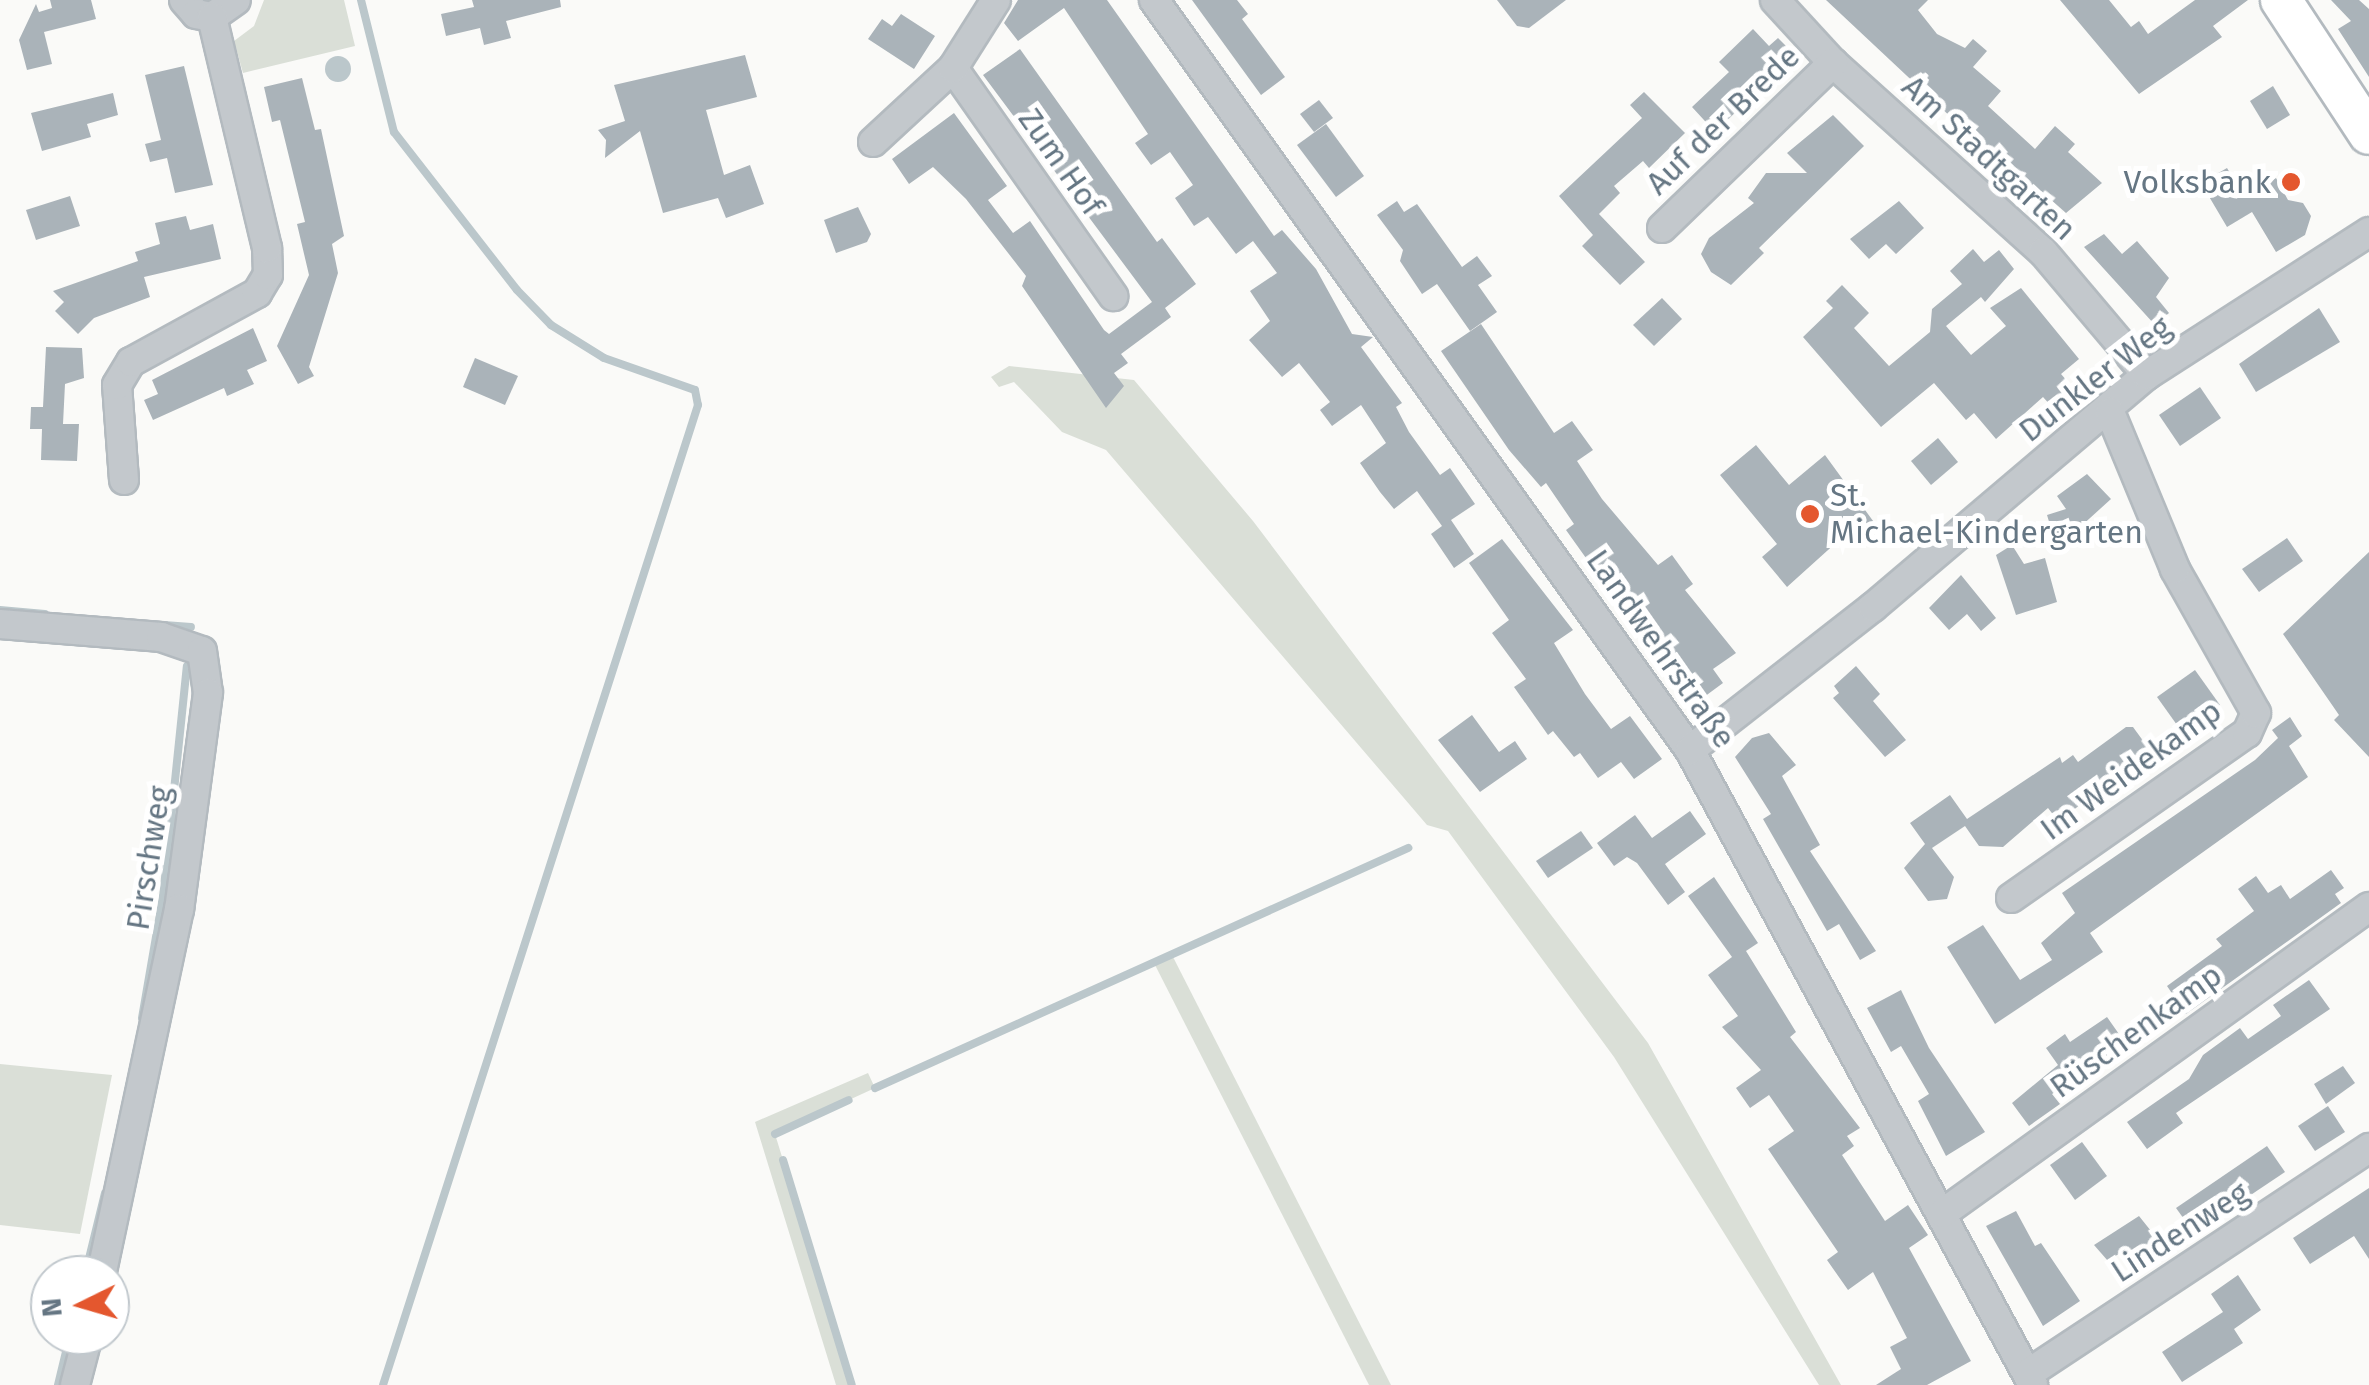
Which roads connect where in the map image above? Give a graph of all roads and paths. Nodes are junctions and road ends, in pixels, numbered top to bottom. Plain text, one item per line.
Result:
1 (184, 0) edge
2 (236, 0) edge
3 (996, 0) edge
4 (1154, 0) edge
5 (1775, 0) edge
6 (2281, 0) edge
7 (212, 18) junction
8 (1833, 63) junction
9 (953, 68) junction
10 (2369, 134) edge
11 (873, 142) dead end
12 (1662, 228) dead end
13 (2369, 232) edge
14 (1113, 296) dead end
15 (2147, 376) junction
16 (2110, 412) junction
17 (124, 480) dead end
18 (0, 624) edge
19 (1690, 750) junction
20 (2012, 898) dead end
21 (2369, 906) edge
22 (2369, 1148) edge
23 (1943, 1213) junction
24 (105, 1255) edge
25 (83, 1355) edge
26 (2031, 1379) edge
27 (75, 1385) edge

1 - 7 street
2 - 7 street
3 - 9 street
4 - 19 street, Landwehrstraße
5 - 8 street, Am Stadtgarten
6 - 10 main road
7 - 17 street
8 - 12 street, Auf der Brede
8 - 15 street, Am Stadtgarten
9 - 11 street
9 - 14 street, Zum Hof
13 - 15 street, Dunkler Weg
15 - 16 street, Dunkler Weg
16 - 19 street, Dunkler Weg
16 - 20 street, Im Weidekamp
18 - 24 street, Pirschweg
19 - 23 street, Landwehrstraße
21 - 23 street, Rüschenkamp
22 - 26 street, Lindenweg
23 - 26 street, Landwehrstraße
25 - 27 street

